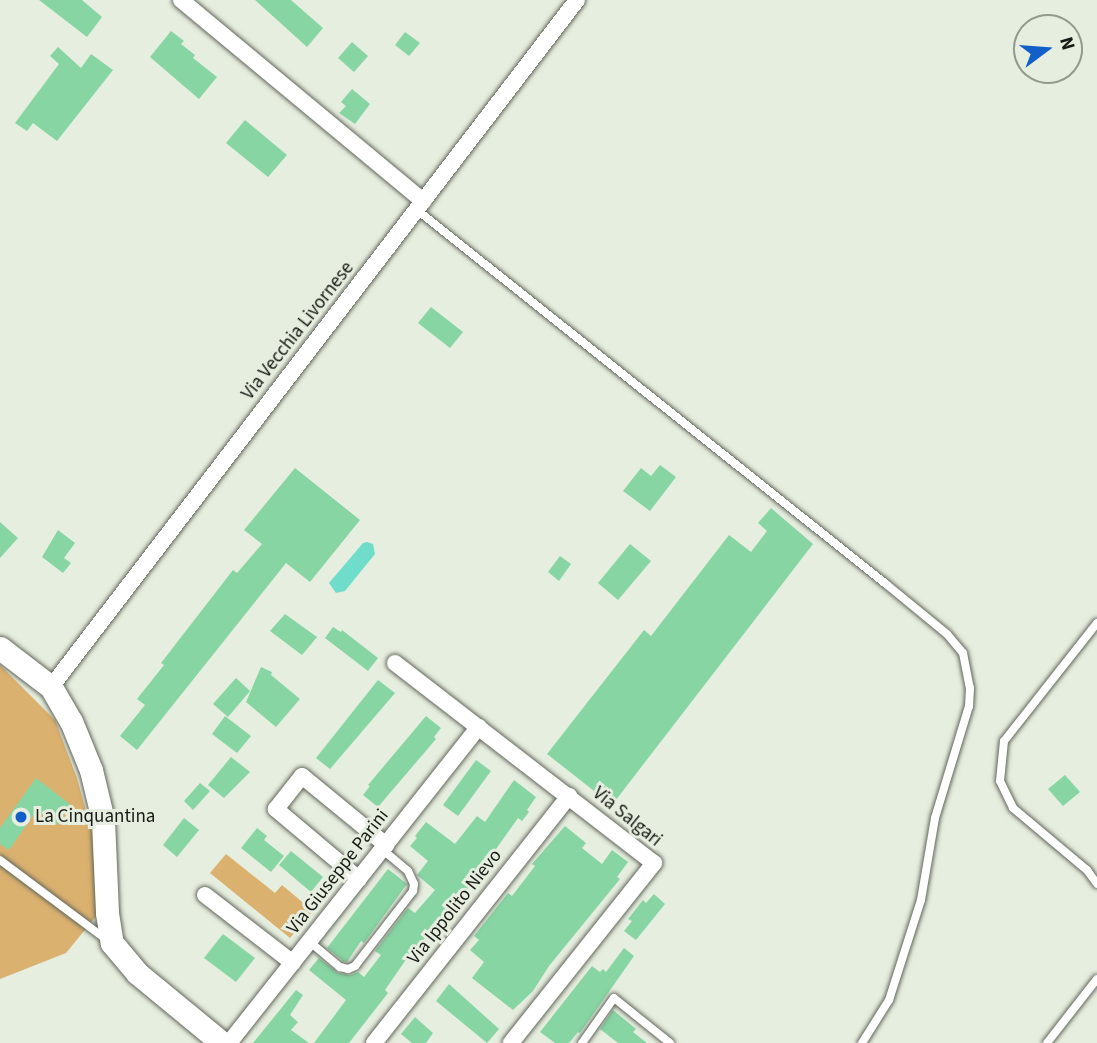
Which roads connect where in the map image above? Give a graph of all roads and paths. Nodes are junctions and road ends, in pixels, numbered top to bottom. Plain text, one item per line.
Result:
1 (181, 0) edge
2 (577, 0) edge
3 (420, 206) junction
4 (1097, 624) edge
5 (0, 648) edge
6 (395, 663) dead end
7 (51, 687) junction
8 (479, 727) junction
9 (569, 796) junction
10 (384, 847) junction
11 (0, 860) edge
12 (359, 879) junction
13 (1097, 884) edge
14 (205, 895) dead end
15 (310, 942) junction
16 (111, 943) junction
17 (293, 962) junction
18 (1097, 979) edge
19 (222, 1043) edge
20 (229, 1043) edge
21 (374, 1043) edge
22 (511, 1043) edge
23 (582, 1043) edge
24 (670, 1043) edge
25 (862, 1043) edge
26 (1047, 1043) edge

1 - 3 street
2 - 3 street, Via Vecchia Livornese
3 - 7 street, Via Vecchia Livornese
3 - 25 lane
4 - 13 lane
5 - 7 street
6 - 8 street, Via Salgari
7 - 16 street
8 - 9 street, Via Salgari
8 - 10 street, Via Giuseppe Parini
9 - 21 street, Via Ippolito Nievo
9 - 22 street, Via Salgari
10 - 12 street, Via Giuseppe Parini
10 - 12 street
10 - 15 lane
11 - 16 lane
12 - 15 street, Via Giuseppe Parini
14 - 17 street
15 - 17 street, Via Giuseppe Parini
16 - 19 street
17 - 20 street, Via Giuseppe Parini
18 - 26 lane
23 - 24 lane

